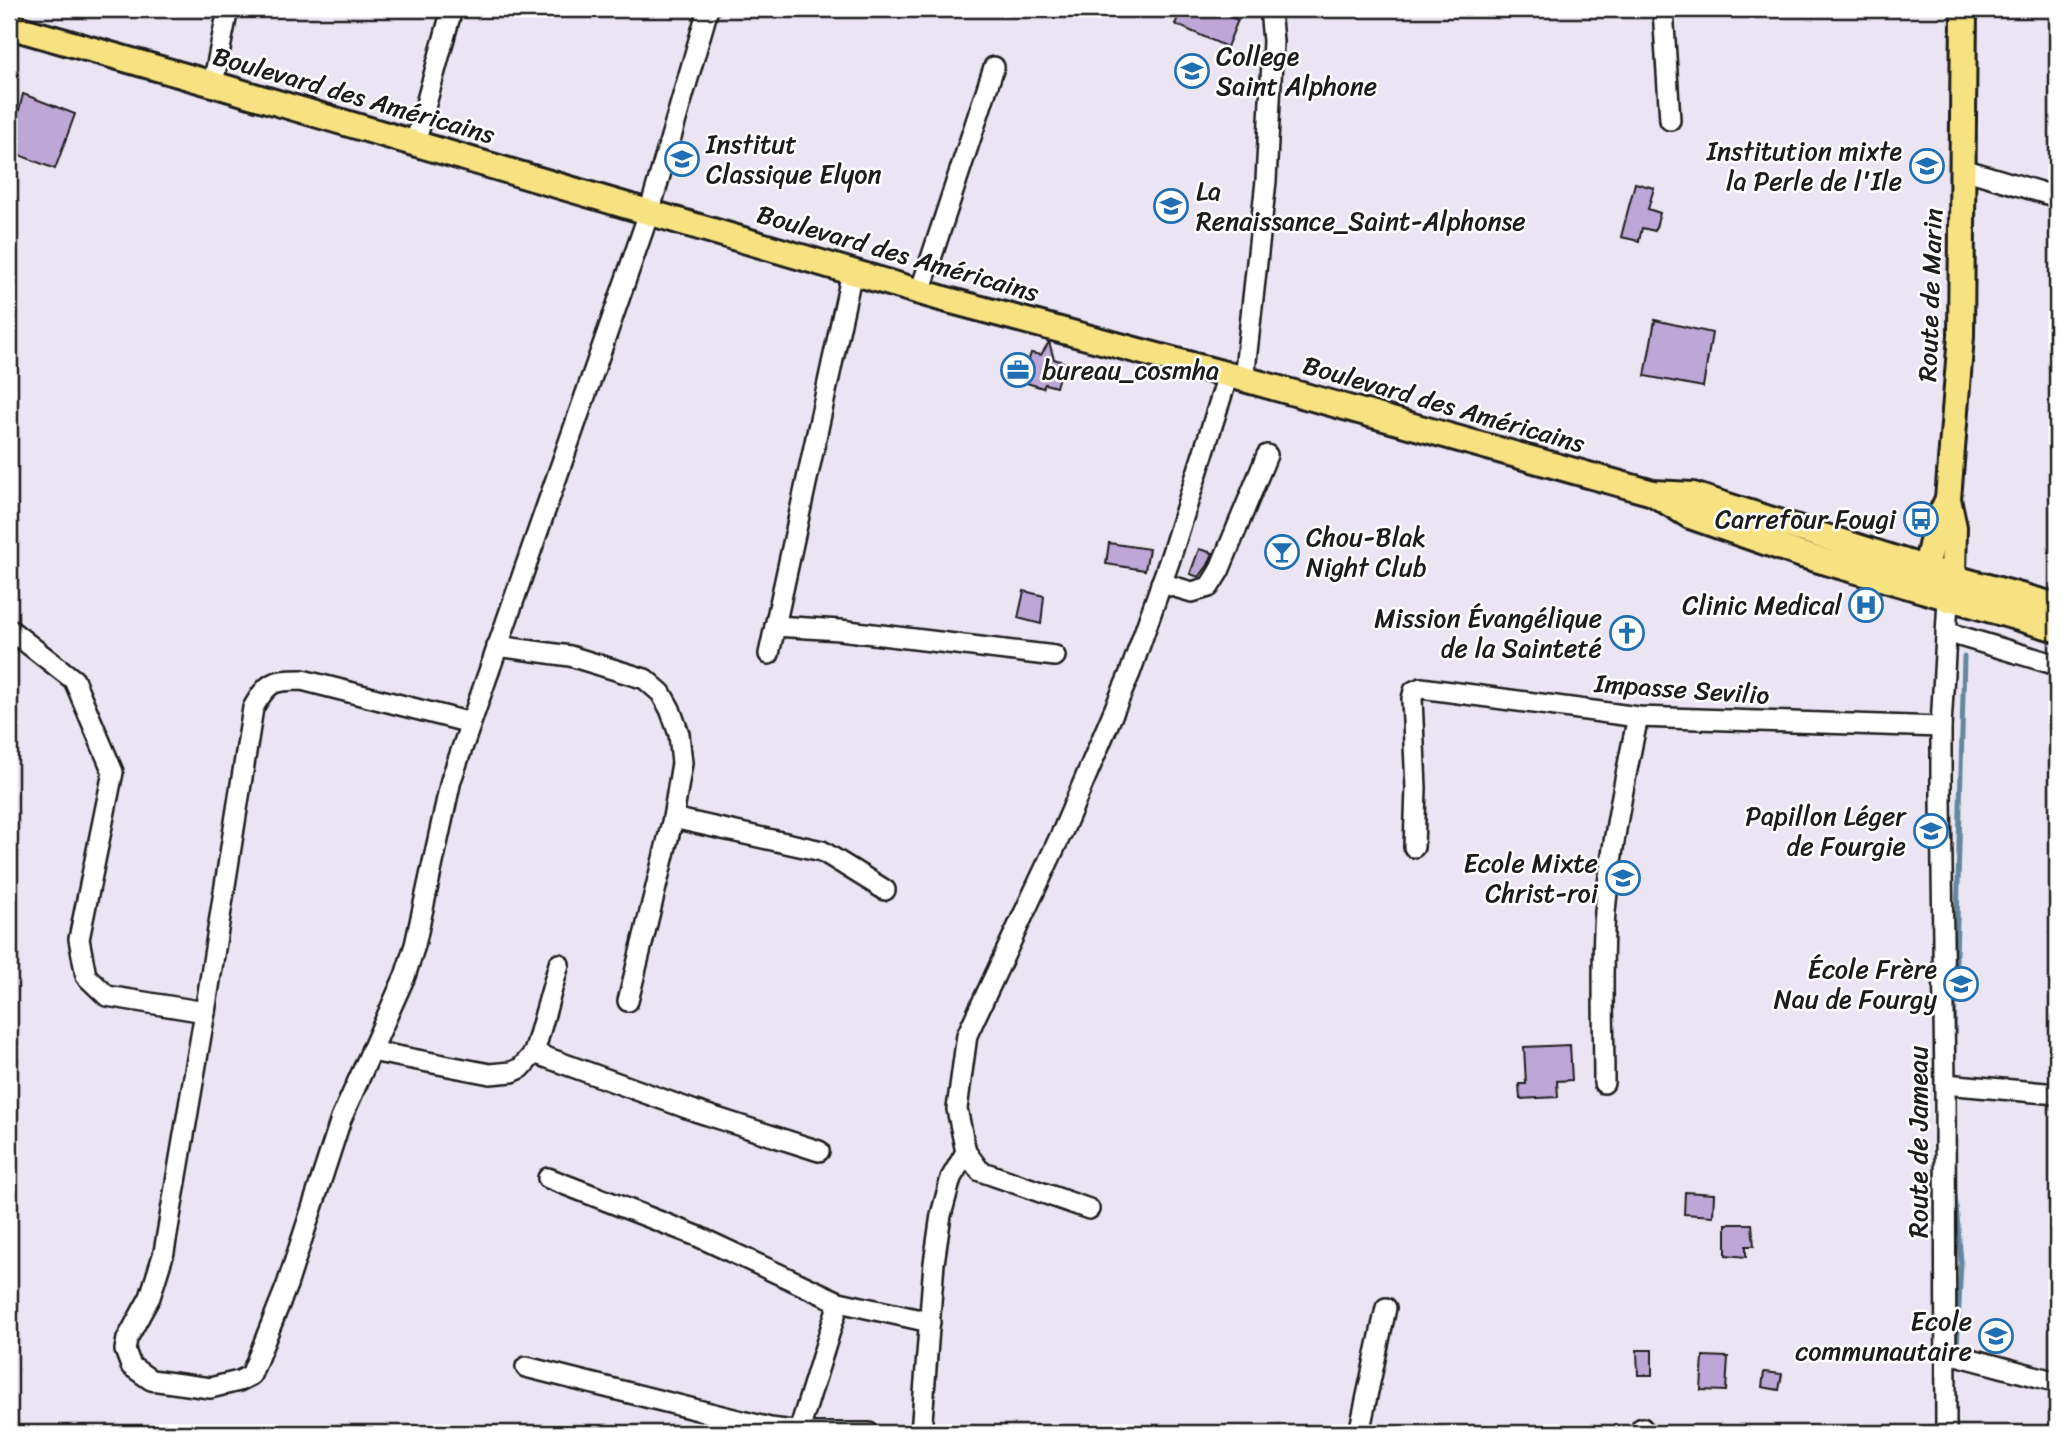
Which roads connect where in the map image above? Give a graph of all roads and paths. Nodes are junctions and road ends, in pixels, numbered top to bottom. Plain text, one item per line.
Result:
1 (228, 9) edge
2 (452, 9) edge
3 (708, 9) edge
4 (1270, 9) edge
5 (1663, 9) edge
6 (1964, 9) edge
7 (9, 26) edge
8 (994, 67) dead end
9 (213, 84) junction
10 (1670, 120) dead end
11 (415, 144) junction
12 (1963, 169) junction
13 (2057, 197) edge
14 (649, 213) junction
15 (852, 272) junction
16 (920, 292) junction
17 (1236, 377) junction
18 (1267, 454) dead end
19 (1948, 499) junction
20 (1923, 579) junction
21 (1161, 583) junction
22 (1950, 588) junction
23 (2057, 606) edge
24 (775, 626) junction
25 (9, 629) edge
26 (2057, 629) edge
27 (1946, 632) junction
28 (498, 646) junction
29 (769, 654) dead end
30 (1055, 656) dead end
31 (2057, 665) edge
32 (1638, 717) junction
33 (471, 723) junction
34 (1941, 727) junction
35 (673, 818) junction
36 (1414, 847) dead end
37 (885, 890) dead end
38 (559, 964) dead end
39 (628, 1001) dead end
40 (205, 1012) junction
41 (371, 1051) junction
42 (534, 1054) junction
43 (1604, 1083) dead end
44 (1945, 1084) junction
45 (2057, 1094) edge
46 (819, 1151) dead end
47 (966, 1152) junction
48 (548, 1178) dead end
49 (1089, 1209) dead end
50 (839, 1302) junction
51 (1386, 1308) dead end
52 (930, 1322) junction
53 (1945, 1352) junction
54 (526, 1367) dead end
55 (2057, 1382) edge
56 (799, 1431) junction
57 (869, 1433) edge
58 (921, 1433) edge
59 (1359, 1433) edge
60 (1946, 1433) edge

1 - 9 street
2 - 11 street
3 - 14 street
4 - 17 street
5 - 10 street
6 - 12 main road, Route de Marin
7 - 9 main road, Boulevard des Américains
8 - 16 street
9 - 11 main road, Boulevard des Américains
11 - 14 main road, Boulevard des Américains
12 - 13 street
12 - 19 main road, Route de Marin
14 - 15 main road, Boulevard des Américains
14 - 28 street
15 - 16 main road, Boulevard des Américains
15 - 24 street
16 - 17 main road, Boulevard des Américains
17 - 20 main road, Boulevard des Américains
17 - 21 street
18 - 21 street
19 - 20 main road
19 - 22 main road
20 - 22 main road, Boulevard des Américains
21 - 47 street
22 - 23 main road, Boulevard des Américains
22 - 26 main road, Boulevard des Américains
22 - 27 street, Route de Jameau
24 - 29 street
24 - 30 street
25 - 40 street
27 - 31 street
27 - 34 street, Route de Jameau
28 - 33 street
28 - 35 street
32 - 34 street, Impasse Sevilio
32 - 36 street, Impasse Sevilio
32 - 43 street
33 - 40 street
33 - 41 street
34 - 44 street, Route de Jameau
35 - 37 street
35 - 39 street
38 - 42 street
40 - 41 street
41 - 42 street
42 - 46 street
44 - 45 street
44 - 53 street, Route de Jameau
47 - 49 street
47 - 52 street
48 - 50 street
50 - 52 street
50 - 56 street
51 - 59 street
52 - 58 street
53 - 55 street
53 - 60 street, Route de Jameau
54 - 56 street
56 - 57 street

